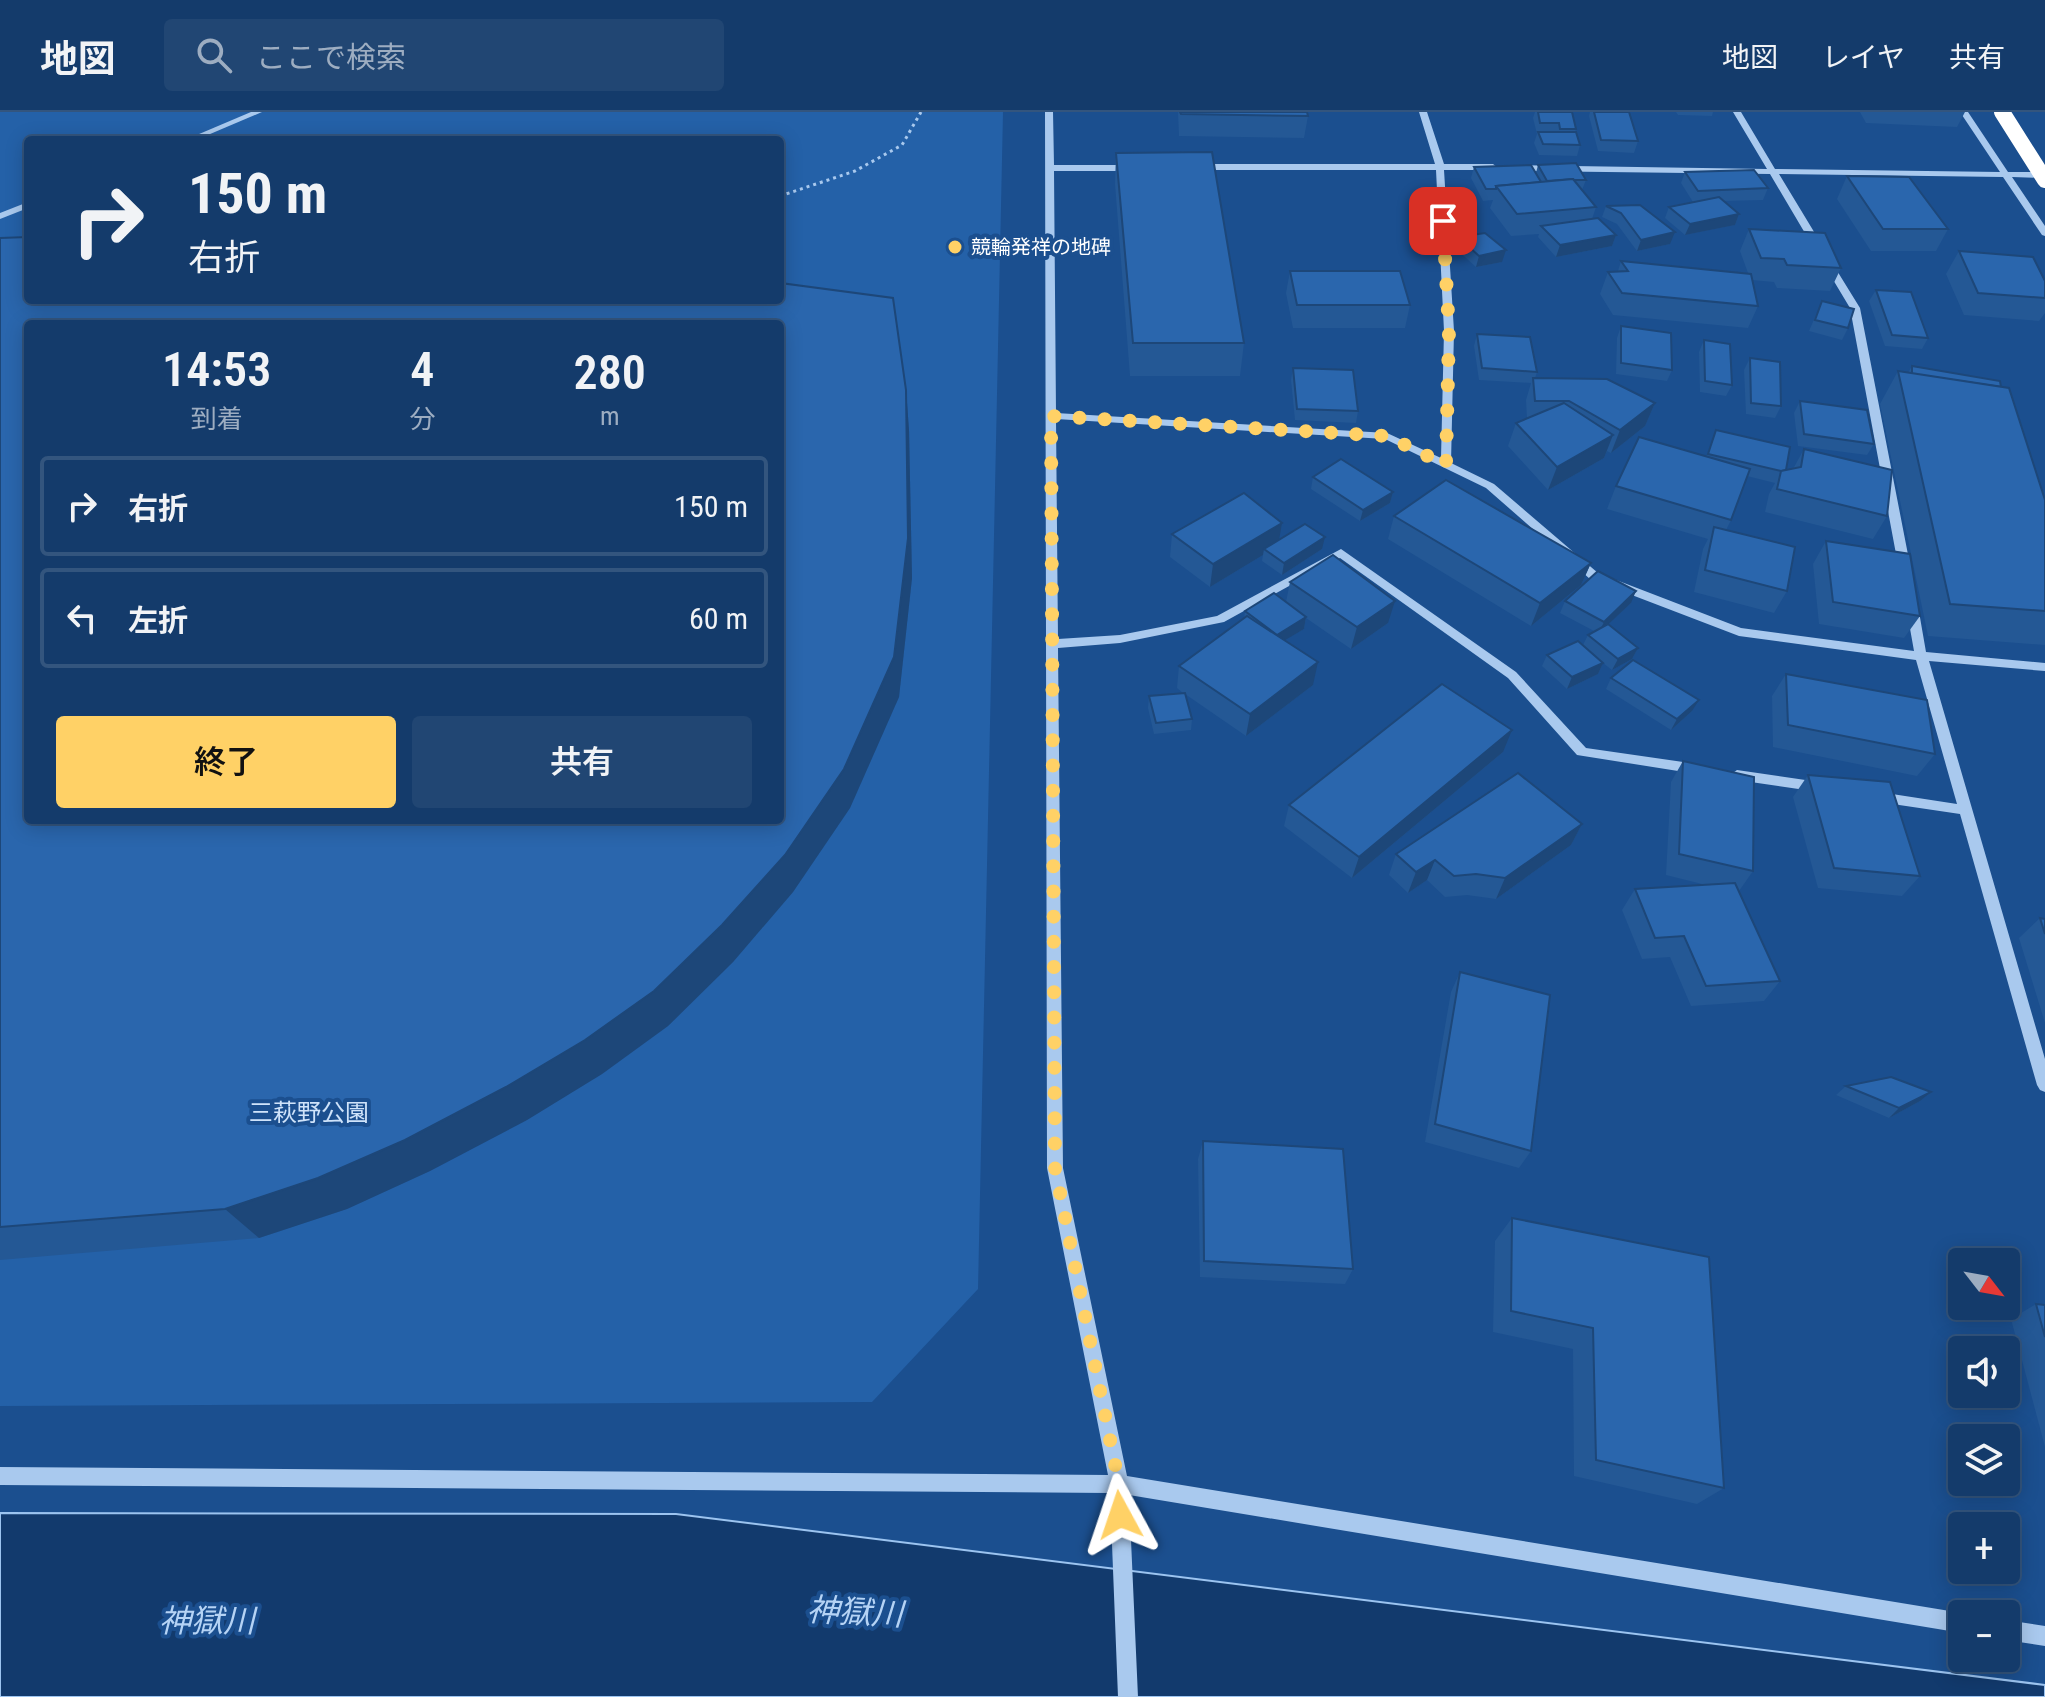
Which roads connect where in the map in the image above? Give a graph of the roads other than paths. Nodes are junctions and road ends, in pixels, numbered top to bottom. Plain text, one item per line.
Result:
1 (258, 112) edge
2 (1049, 112) edge
3 (1423, 112) edge
4 (1737, 112) edge
5 (1964, 112) edge
6 (2002, 112) edge
7 (199, 136) edge
8 (1440, 166) junction
9 (1190, 167) edge
10 (1050, 168) junction
11 (1143, 168) edge
12 (1771, 173) junction
13 (2010, 177) junction
14 (2045, 178) edge
15 (24, 207) edge
16 (0, 216) edge
17 (2045, 233) edge
18 (1051, 416) junction
19 (1446, 465) junction
20 (1907, 580) edge
21 (1910, 595) edge
22 (1052, 644) junction
23 (1921, 656) junction
24 (2045, 667) edge
25 (1705, 770) edge
26 (1720, 772) edge
27 (1828, 789) edge
28 (1858, 793) edge
29 (1966, 810) junction
30 (2045, 1085) edge
31 (0, 1476) edge
32 (1119, 1484) junction
33 (1948, 1621) edge
34 (2020, 1632) edge
35 (2045, 1636) edge
36 (1128, 1697) edge

1 - 7 street
2 - 10 street
3 - 8 street
4 - 12 street
5 - 13 street
6 - 14 highway, bridge
8 - 9 street
8 - 12 street
8 - 19 street
10 - 11 street
10 - 18 street
12 - 13 street
12 - 20 street
13 - 14 street
13 - 17 street
15 - 16 street
18 - 19 street
18 - 22 street
19 - 23 street
21 - 23 street
22 - 25 street
22 - 32 street
23 - 24 street
23 - 29 street
26 - 27 street
28 - 29 street
29 - 30 street
31 - 32 street
32 - 33 street
32 - 36 street
34 - 35 street

